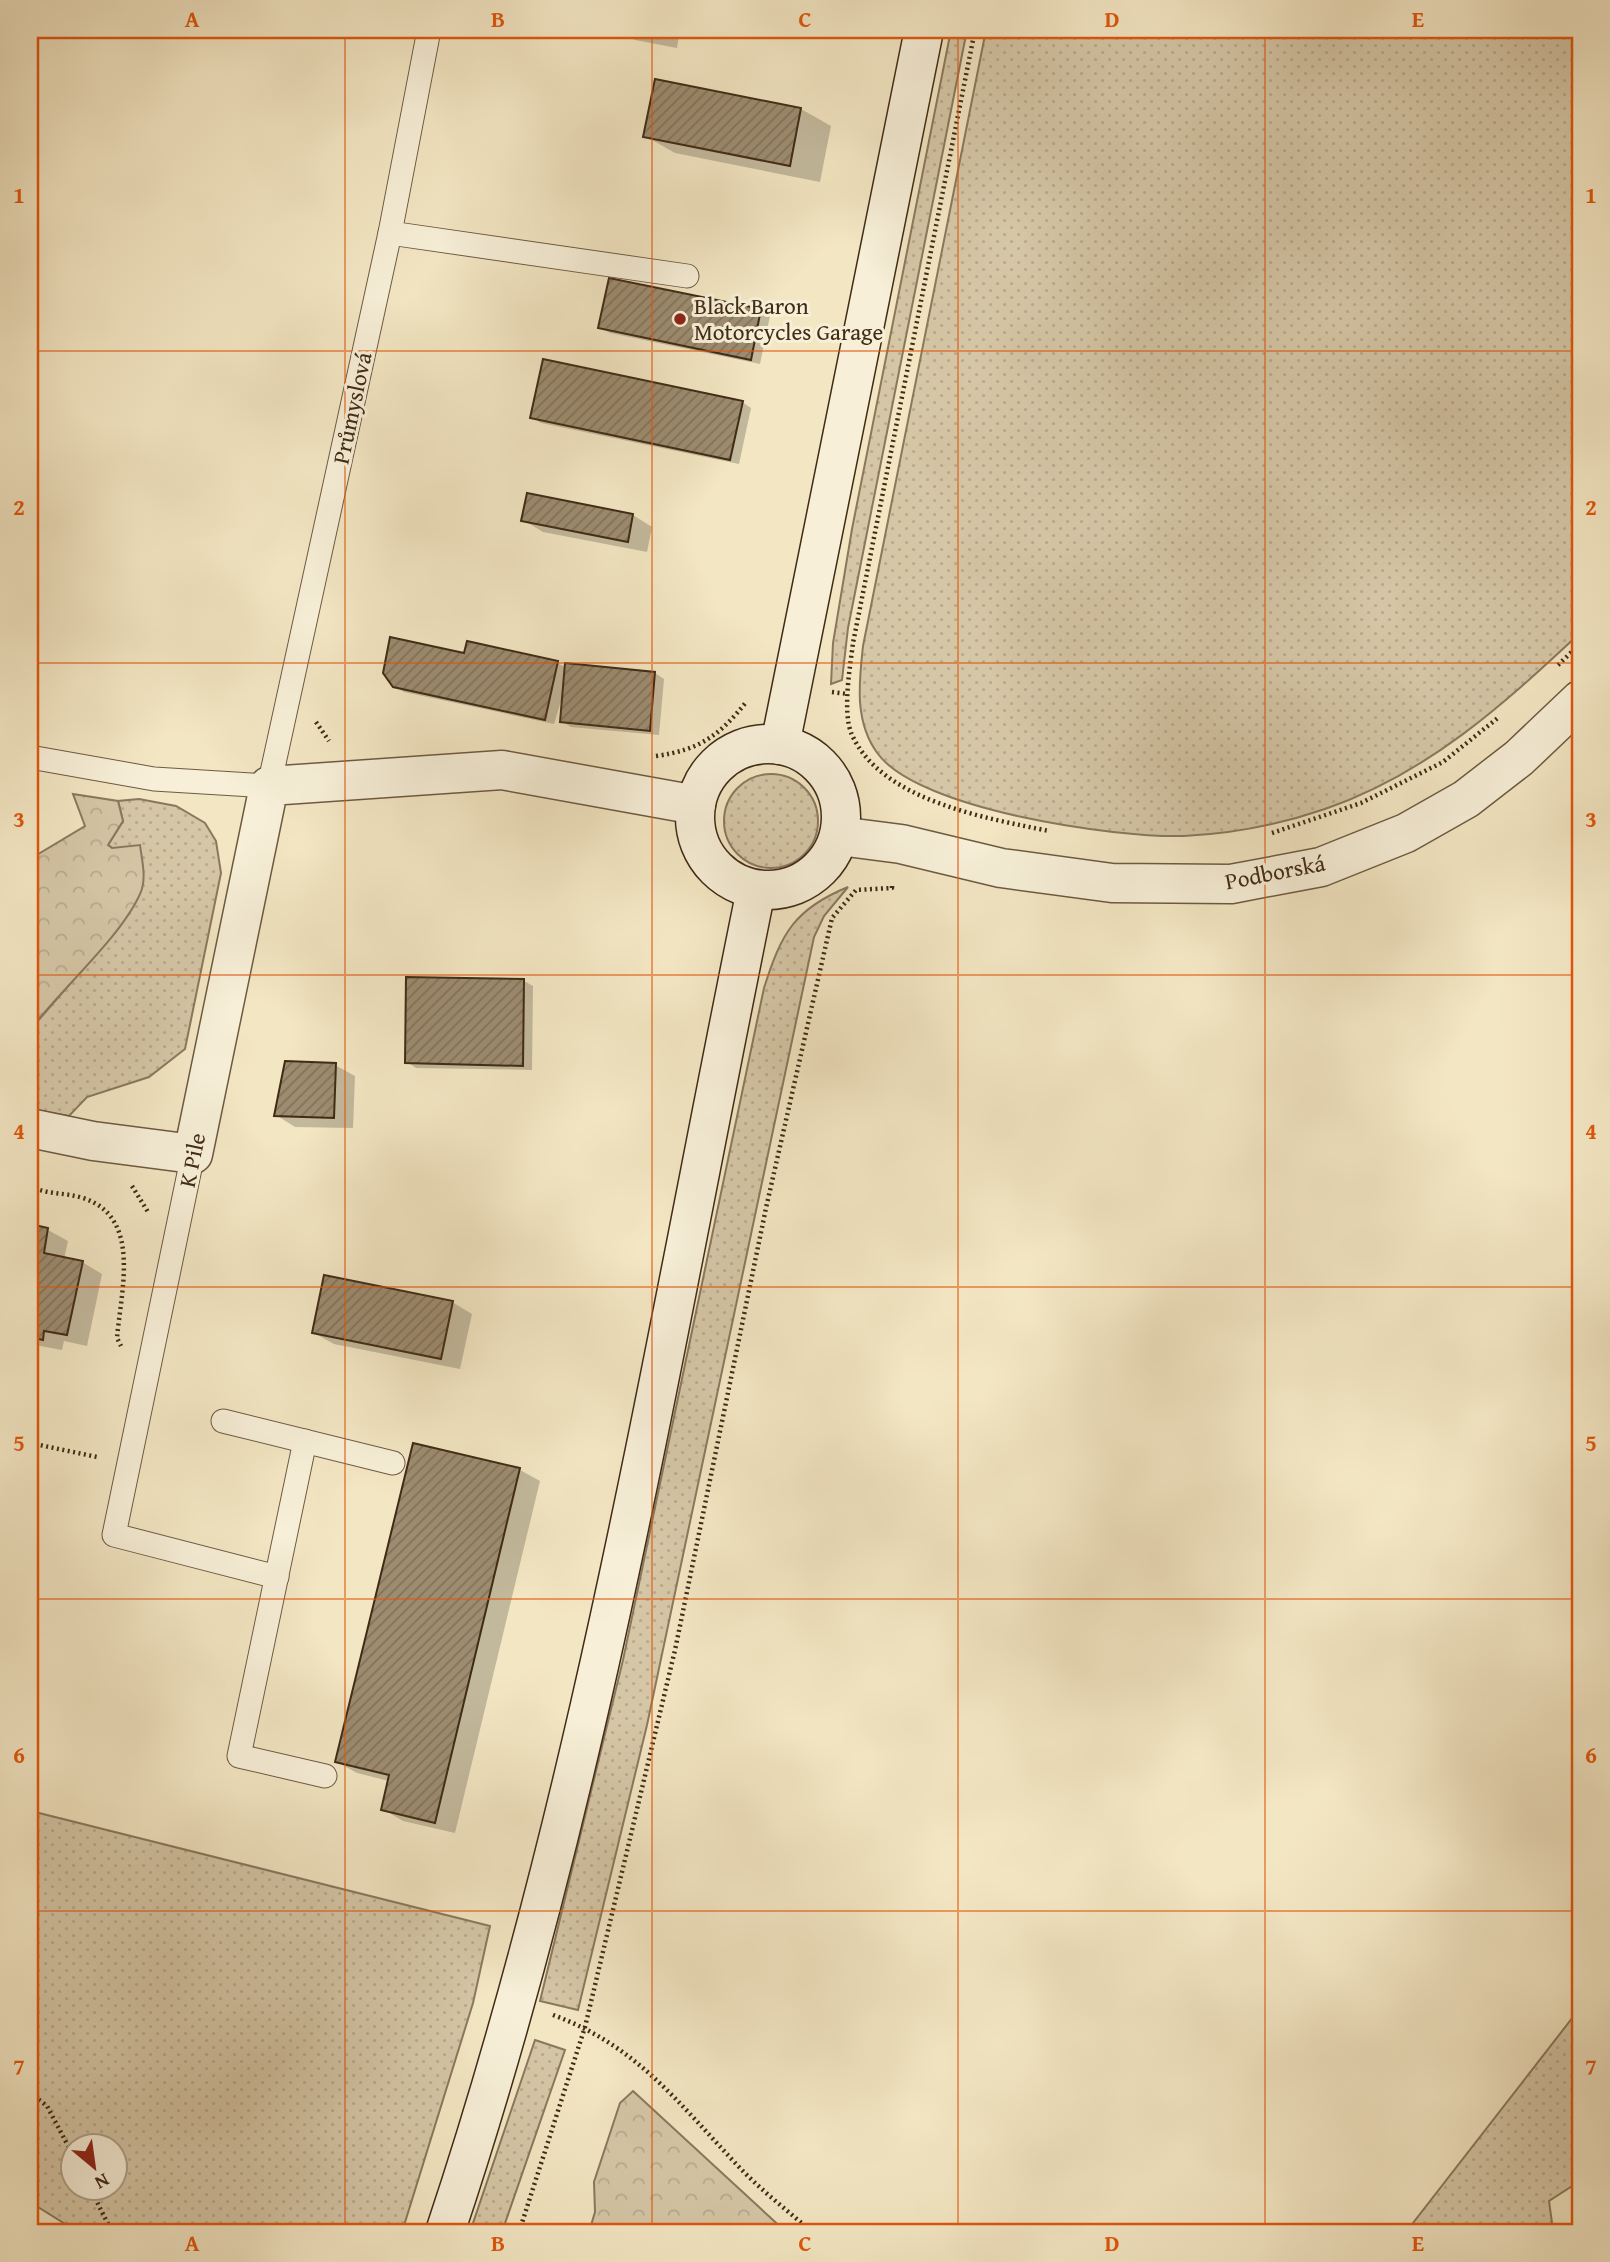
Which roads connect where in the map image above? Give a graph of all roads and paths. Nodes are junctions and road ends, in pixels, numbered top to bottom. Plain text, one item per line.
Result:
1 (429, 30) edge
2 (924, 30) edge
3 (975, 30) edge
4 (390, 233) junction
5 (688, 276) dead end
6 (1580, 644) edge
7 (1552, 670) dead end
8 (792, 686) junction
9 (848, 694) junction
10 (1580, 700) edge
11 (1505, 713) dead end
12 (314, 714) dead end
13 (780, 745) junction
14 (339, 747) dead end
15 (30, 757) edge
16 (270, 786) junction
17 (641, 795) junction
18 (696, 805) junction
19 (1059, 833) dead end
20 (839, 835) junction
21 (1261, 836) dead end
22 (901, 845) junction
23 (756, 890) junction
24 (30, 1128) edge
25 (193, 1154) junction
26 (30, 1186) edge
27 (122, 1350) dead end
28 (223, 1421) dead end
29 (305, 1441) junction
30 (30, 1443) edge
31 (393, 1463) dead end
32 (129, 1464) junction
33 (277, 1577) junction
34 (325, 1776) dead end
35 (516, 2002) junction
36 (585, 2027) junction
37 (30, 2093) edge
38 (61, 2132) edge
39 (97, 2202) edge
40 (30, 2226) edge
41 (40, 2232) edge
42 (112, 2232) edge
43 (445, 2232) edge
44 (519, 2232) edge
45 (812, 2232) edge

1 - 4 lane, Průmyslová
2 - 8 main road
3 - 9 path
4 - 5 lane
4 - 16 lane, Průmyslová
6 - 7 path
8 - 9 path
8 - 13 main road
8 - 17 path
9 - 19 path
10 - 22 main road, Podborská
11 - 21 path
12 - 14 path
13 - 18 main road
13 - 20 main road
15 - 16 lane
16 - 17 main road
16 - 25 main road, K Pile
17 - 18 main road
18 - 23 main road
20 - 22 main road, Podborská
20 - 23 main road
22 - 36 path
23 - 35 main road
24 - 25 main road
25 - 32 lane, K Pile
26 - 27 path
28 - 29 lane
29 - 31 lane
29 - 33 lane
30 - 32 path
32 - 33 lane, K Pile
33 - 34 lane
35 - 36 path
35 - 43 main road
36 - 44 path
36 - 45 path
37 - 38 path
39 - 42 path
40 - 41 path

